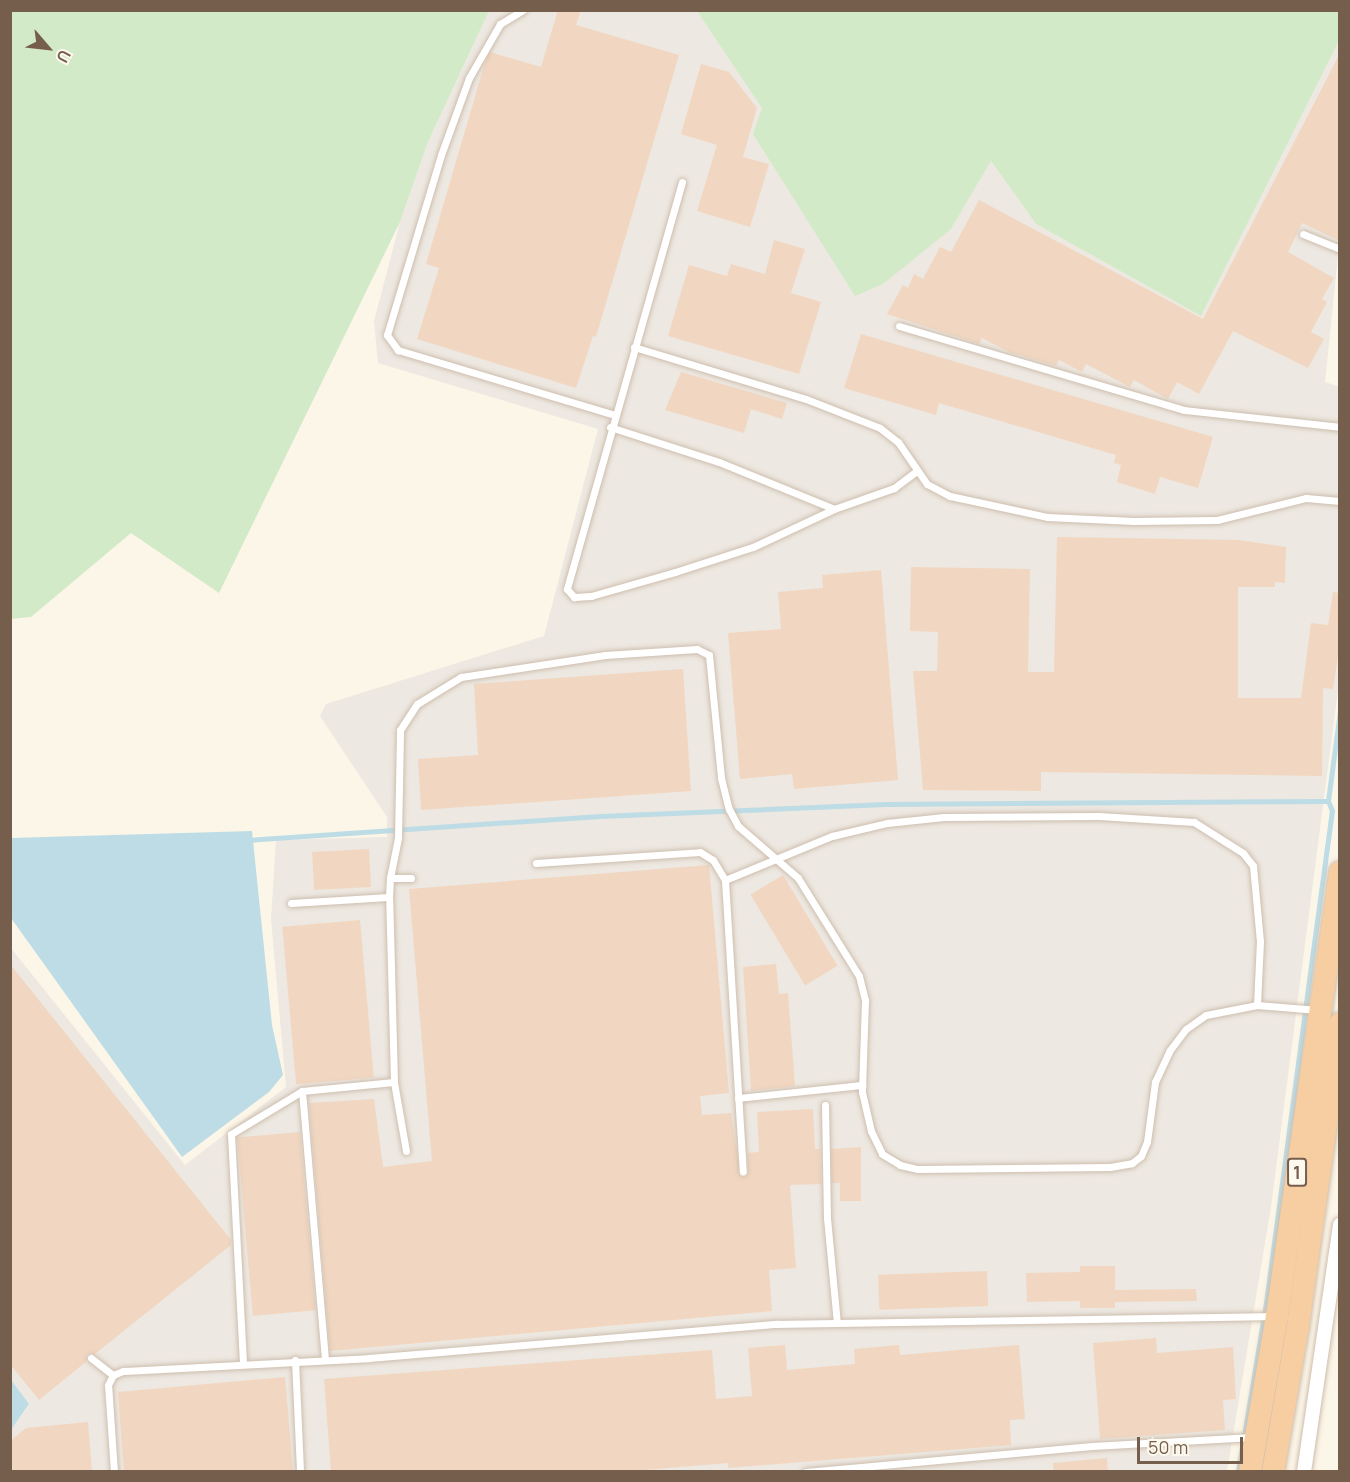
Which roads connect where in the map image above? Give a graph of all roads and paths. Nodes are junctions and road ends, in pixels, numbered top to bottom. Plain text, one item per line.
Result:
1 (524, 10) edge
2 (682, 182) dead end
3 (1303, 234) dead end
4 (1340, 249) edge
5 (899, 326) dead end
6 (634, 347) junction
7 (614, 415) junction
8 (1340, 427) edge
9 (610, 428) junction
10 (915, 472) junction
11 (1340, 501) edge
12 (834, 508) junction
13 (776, 856) junction
14 (536, 862) dead end
15 (1340, 872) edge
16 (390, 878) junction
17 (411, 878) dead end
18 (725, 880) junction
19 (389, 897) junction
20 (291, 903) dead end
21 (1257, 1005) junction
22 (1320, 1010) junction
23 (1335, 1053) edge
24 (394, 1082) junction
25 (862, 1085) junction
26 (302, 1091) junction
27 (738, 1098) junction
28 (825, 1105) dead end
29 (406, 1151) dead end
30 (743, 1171) dead end
31 (1340, 1225) edge
32 (1277, 1316) junction
33 (837, 1323) junction
34 (91, 1358) dead end
35 (325, 1359) junction
36 (295, 1360) junction
37 (243, 1363) junction
38 (114, 1375) junction
39 (1256, 1438) junction
40 (114, 1472) edge
41 (300, 1472) edge
42 (806, 1472) edge
43 (1250, 1472) edge
44 (1273, 1472) edge
45 (1304, 1472) edge

1 - 7 lane
2 - 6 lane
3 - 4 lane
5 - 8 lane
6 - 7 lane
6 - 10 lane
7 - 9 lane
9 - 12 lane
9 - 12 lane
10 - 11 lane
10 - 12 lane
13 - 16 lane
13 - 18 lane
13 - 21 lane
13 - 25 lane
14 - 18 lane
15 - 22 highway, 1
16 - 17 lane
16 - 19 lane
18 - 27 lane
19 - 20 lane
19 - 24 lane
21 - 22 lane
21 - 25 lane
22 - 23 highway, 1
23 - 32 highway, 1
23 - 44 highway, 1
24 - 26 lane
24 - 29 lane
25 - 27 lane
26 - 35 lane
26 - 37 lane
27 - 30 lane
28 - 33 lane
31 - 45 street
32 - 33 lane
32 - 39 highway, 1
33 - 35 lane
34 - 38 lane
35 - 36 lane
36 - 37 lane
36 - 41 lane
37 - 38 lane
38 - 40 lane
39 - 42 lane
39 - 43 highway, 1

